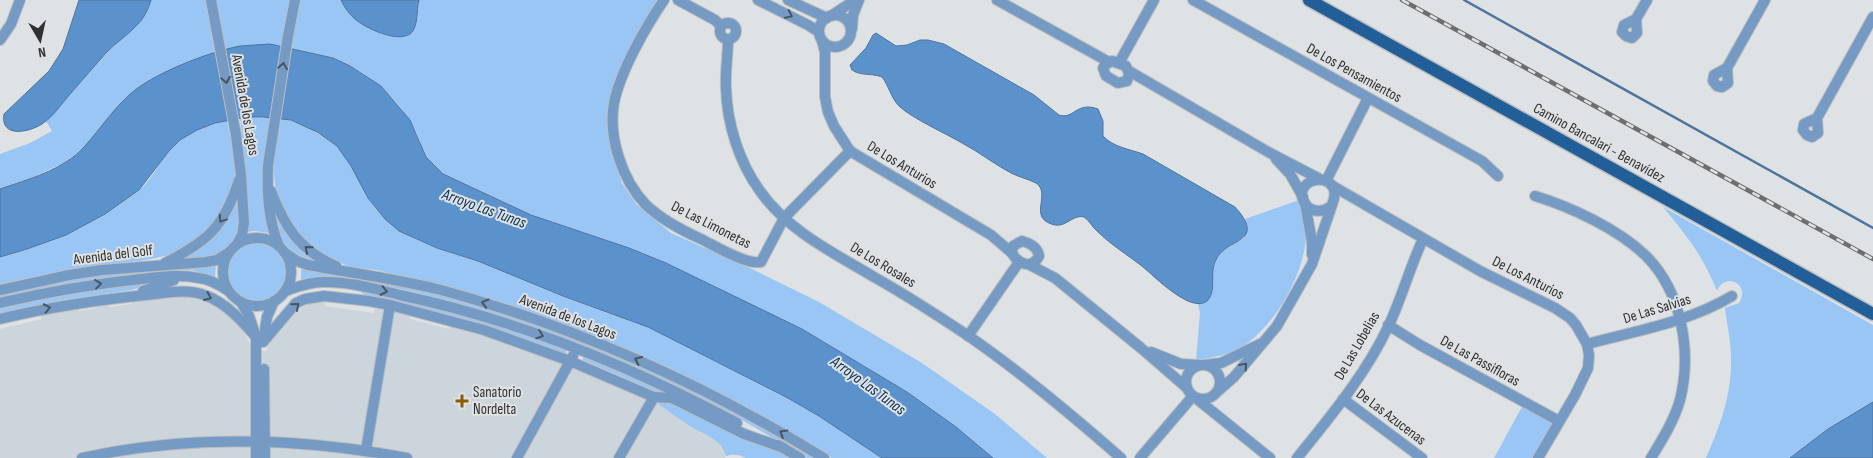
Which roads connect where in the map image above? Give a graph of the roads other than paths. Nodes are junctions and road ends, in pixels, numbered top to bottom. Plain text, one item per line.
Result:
1 (20, 0) edge
2 (211, 0) edge
3 (295, 0) edge
4 (664, 0) edge
5 (678, 0) edge
6 (758, 0) edge
7 (788, 0) edge
8 (857, 0) edge
9 (997, 0) edge
10 (1154, 0) edge
11 (1193, 0) edge
12 (1309, 0) edge
13 (1647, 0) edge
14 (1765, 0) edge
15 (829, 17) junction
16 (1873, 17) edge
17 (1636, 19) dead end
18 (851, 30) junction
19 (821, 37) junction
20 (0, 40) edge
21 (842, 46) junction
22 (1078, 46) junction
23 (1114, 62) junction
24 (825, 66) junction
25 (1727, 68) dead end
26 (1129, 71) junction
27 (1106, 76) junction
28 (1121, 83) junction
29 (1158, 88) junction
30 (1368, 98) junction
31 (1818, 118) dead end
32 (850, 152) junction
33 (1270, 153) junction
34 (241, 174) junction
35 (1498, 176) dead end
36 (1326, 181) junction
37 (267, 182) junction
38 (1536, 196) dead end
39 (1304, 200) junction
40 (1360, 201) junction
41 (1332, 204) junction
42 (784, 218) junction
43 (991, 236) junction
44 (1423, 239) junction
45 (1022, 241) junction
46 (237, 244) junction
47 (282, 249) junction
48 (228, 253) junction
49 (1012, 253) junction
50 (1038, 253) junction
51 (1024, 263) junction
52 (1312, 264) junction
53 (160, 265) junction
54 (351, 272) junction
55 (184, 276) junction
56 (1055, 278) junction
57 (336, 282) junction
58 (0, 290) edge
59 (227, 290) junction
60 (285, 291) junction
61 (128, 296) junction
62 (1732, 296) dead end
63 (369, 301) junction
64 (241, 302) junction
65 (274, 302) junction
66 (0, 303) edge
67 (390, 305) junction
68 (1873, 314) edge
69 (1680, 318) junction
70 (0, 319) edge
71 (1388, 325) junction
72 (968, 336) junction
73 (1267, 340) junction
74 (260, 344) junction
75 (1588, 344) junction
76 (1141, 348) junction
77 (576, 349) junction
78 (570, 361) junction
79 (1202, 365) junction
80 (1217, 393) junction
81 (1192, 394) junction
82 (654, 397) junction
83 (1343, 399) junction
84 (1219, 415) junction
85 (1559, 421) junction
86 (261, 442) junction
87 (784, 448) junction
88 (366, 450) junction
89 (82, 458) edge
90 (256, 458) edge
91 (265, 458) edge
92 (407, 458) edge
93 (517, 458) edge
94 (619, 458) edge
95 (800, 458) edge
96 (824, 458) edge
97 (1121, 458) edge
98 (1140, 458) edge
99 (1270, 458) edge
100 (1297, 458) edge
101 (1422, 458) edge
102 (1538, 458) edge
103 (1651, 458) edge

1 - 20 street
2 -> 34 street, Avenida de los Lagos
37 -> 3 street, Avenida de los Lagos
4 - 42 street, De Las Limonetas
5 - 42 street, De Los Rosales
6 -> 19 street
7 - 15 street
8 - 15 street
8 - 18 street
9 - 22 street
10 - 23 street
11 - 30 street, De Los Pensamientos
12 - 68 main road, Camino Bancalari - Benavídez
13 - 17 street
14 - 25 street
15 - 18 street
15 - 19 street
16 - 31 street
18 - 21 street
19 - 21 street
19 - 24 street, De Los Anturios
21 - 24 street
22 - 23 street
22 - 27 street
23 - 26 street
23 - 27 street
24 - 32 street, De Los Anturios
26 - 28 street
26 - 29 street
27 - 28 street
28 - 29 street
29 - 33 street
30 - 35 street, De Los Pensamientos
30 - 36 street
32 - 42 street
32 - 43 street, De Los Anturios
33 - 36 street, De Los Anturios
33 - 39 street
34 - 46 street, Avenida de los Lagos
34 -> 53 street
36 - 39 street
36 - 40 street, De Los Anturios
36 - 41 street
37 - 47 street, Avenida de los Lagos
54 -> 37 street
38 - 69 street
39 - 41 street
39 - 52 street
40 - 41 street
40 - 44 street, De Los Anturios
41 - 52 street
42 - 72 street, De Los Rosales
43 - 45 street
43 - 49 street
44 - 71 street, De Las Lobelias
44 - 75 street, De Los Anturios
45 - 49 street
45 - 50 street
46 - 47 street
46 - 48 street
47 - 54 street, Avenida de los Lagos
47 - 60 street
48 - 53 street, Avenida del Golf
48 - 59 street
49 - 51 street
50 - 51 street
50 - 56 street
51 - 56 street
51 - 72 street
52 - 73 street
53 - 58 street, Avenida del Golf
96 -> 54 street, Avenida de los Lagos
55 - 59 street, Avenida del Golf
55 - 61 street
66 -> 55 street, Avenida del Golf
56 - 76 street
57 - 60 street, Avenida de los Lagos
57 - 63 street
57 -> 77 street, Avenida de los Lagos
59 - 64 street
60 - 65 street
70 -> 61 street
61 -> 74 street
62 - 69 street, De Las Salvias
63 - 67 street
74 -> 63 street
64 - 65 street
64 - 74 street
65 - 74 street
67 - 78 street
67 - 88 street
69 - 75 street, De Las Salvias
69 - 103 street
71 - 83 street, De Las Lobelias
71 - 85 street, De Las Passifloras
72 - 97 street, De Los Rosales
73 - 79 street
80 -> 73 street
74 - 86 street
75 - 85 street
76 - 79 street
76 - 81 street
77 - 78 street
77 - 87 street, Avenida de los Lagos
78 - 82 street
78 - 93 street
79 - 80 street
79 - 81 street
80 - 81 street
80 - 84 street
81 - 84 street
81 - 98 street
82 - 87 street
82 - 94 street
83 - 100 street, De Las Lobelias
83 - 101 street, De Las Azucenas
84 - 99 street
85 - 102 street
86 - 88 street
86 - 89 street
86 - 90 street
86 - 91 street
87 - 95 street, Avenida de los Lagos
88 - 92 street

